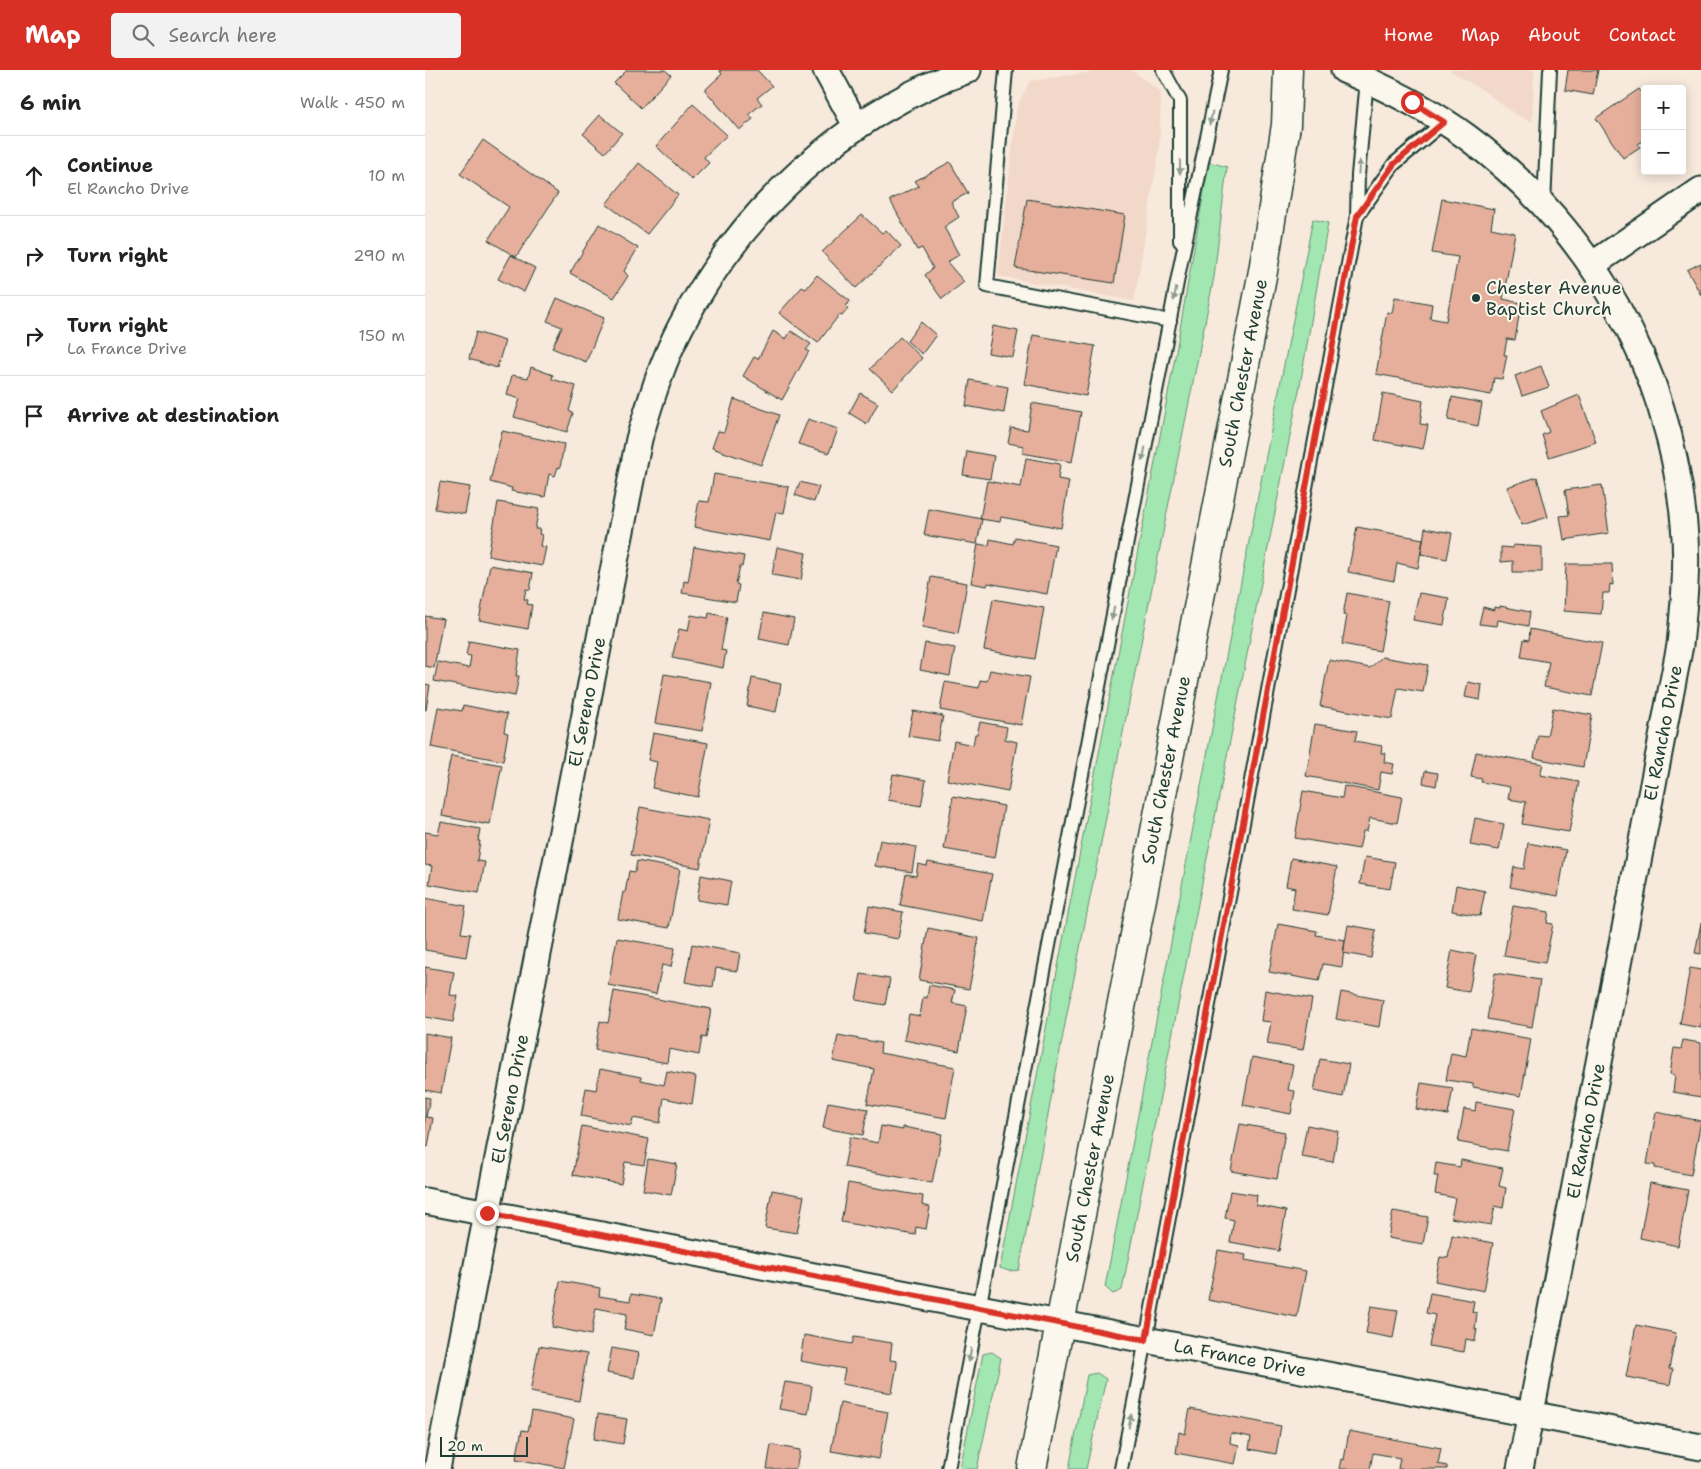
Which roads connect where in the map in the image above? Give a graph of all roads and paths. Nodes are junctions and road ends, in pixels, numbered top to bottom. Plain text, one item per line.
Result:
1 (826, 70) edge
2 (968, 70) edge
3 (1006, 70) edge
4 (1163, 70) edge
5 (1221, 70) edge
6 (1289, 70) edge
7 (1344, 70) edge
8 (1550, 70) edge
9 (1367, 80) junction
10 (1444, 122) junction
11 (857, 127) junction
12 (1701, 190) edge
13 (1543, 205) junction
14 (1357, 216) junction
15 (1592, 266) junction
16 (1180, 267) junction
17 (1169, 320) junction
18 (425, 1201) edge
19 (487, 1213) junction
20 (980, 1308) junction
21 (1060, 1324) junction
22 (1146, 1340) junction
23 (1531, 1414) junction
24 (1701, 1448) edge
25 (437, 1469) edge
26 (948, 1469) edge
27 (1032, 1469) edge
28 (1121, 1469) edge
29 (1520, 1469) edge

1 - 11 street
2 - 11 street, El Sereno Drive
3 - 17 lane
4 -> 16 lane
5 -> 16 lane
6 - 21 main road, South Chester Avenue
7 - 9 street, El Rancho Drive
8 - 13 lane
9 - 10 street, El Rancho Drive
14 -> 9 lane
10 - 13 street, El Rancho Drive
10 - 14 lane
11 - 19 street, El Sereno Drive
12 - 15 street
13 - 15 street, El Rancho Drive
14 - 22 lane
15 - 23 street, El Rancho Drive
16 -> 17 lane
17 -> 20 lane
18 - 19 street, La France Drive
19 - 20 street, La France Drive
19 - 25 street, El Sereno Drive
20 - 21 street, La France Drive
20 -> 26 lane
21 - 22 street, La France Drive
21 - 27 main road, South Chester Avenue
22 - 23 street, La France Drive
28 -> 22 lane
23 - 24 street, La France Drive
23 - 29 street, El Rancho Drive

